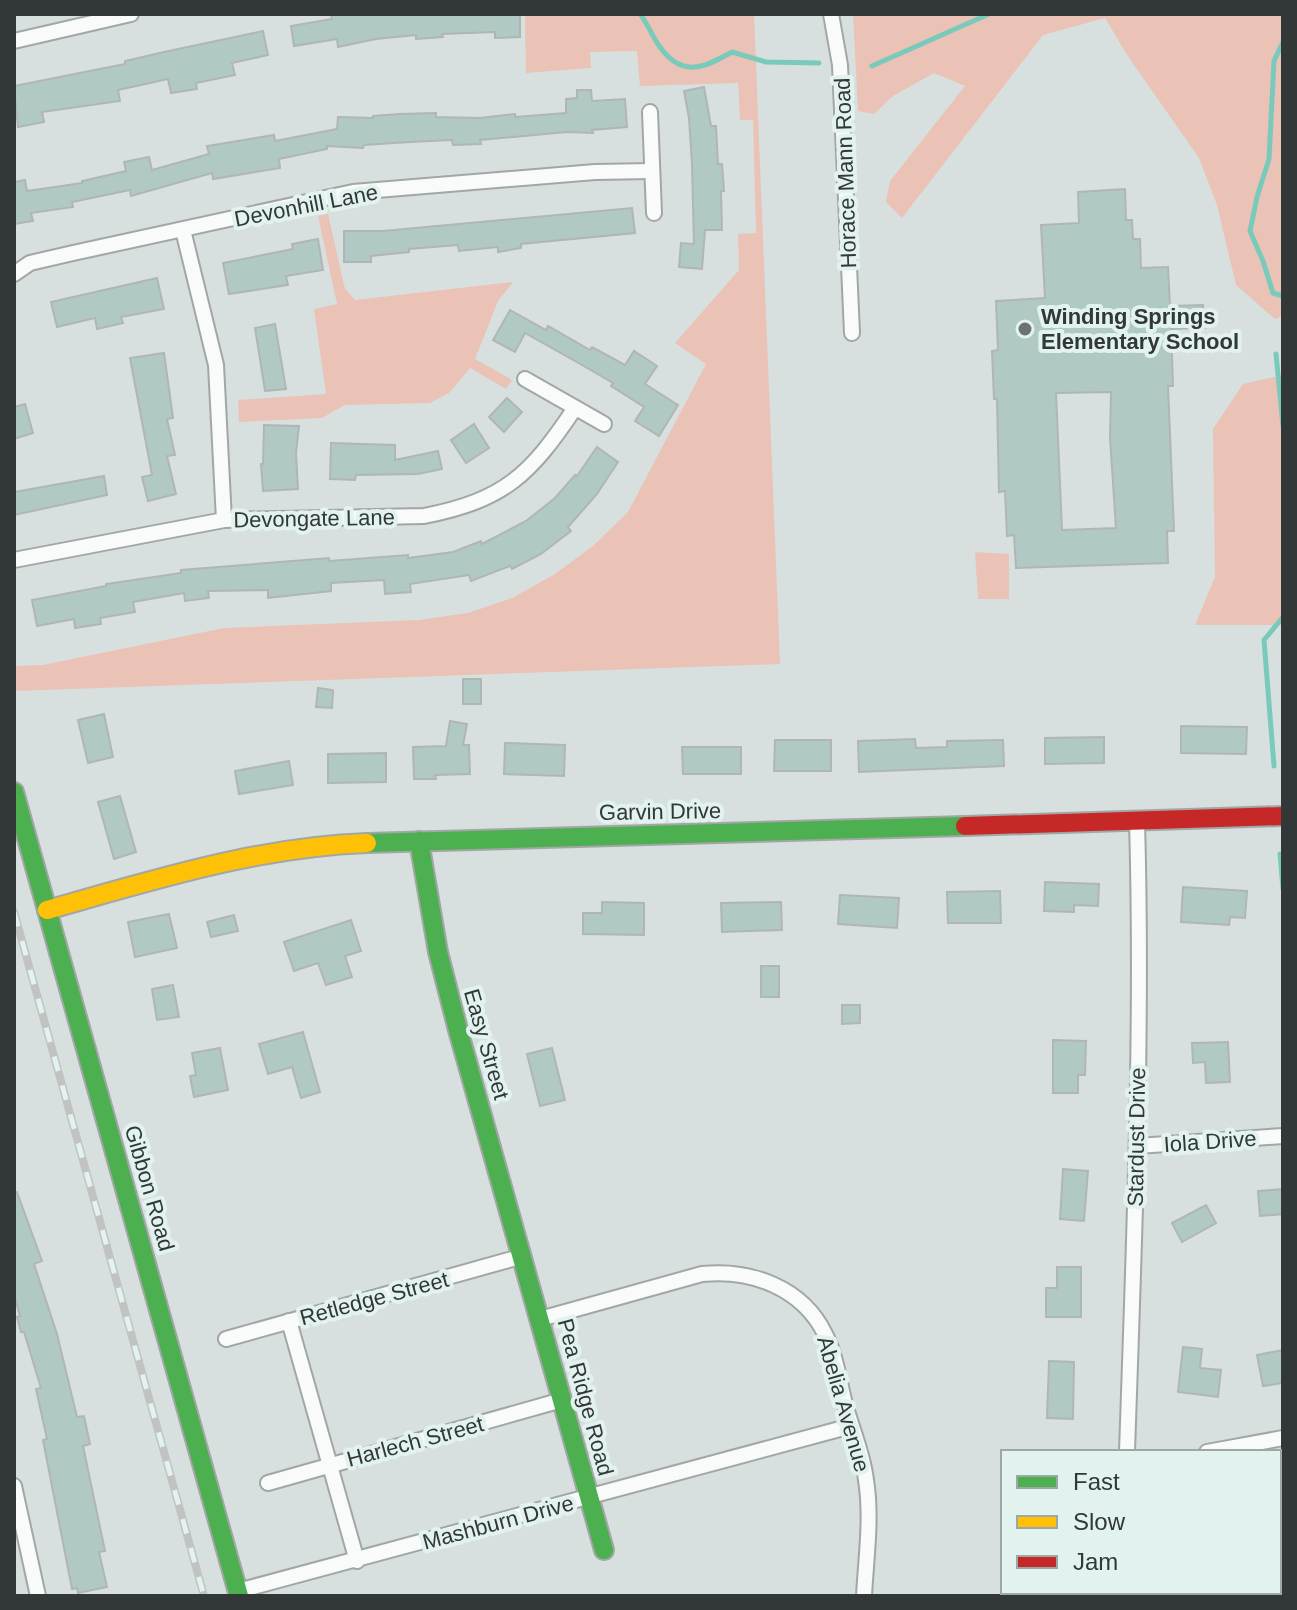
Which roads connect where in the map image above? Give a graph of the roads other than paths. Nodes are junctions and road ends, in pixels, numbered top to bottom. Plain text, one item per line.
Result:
1 (131, 14) edge
2 (831, 14) edge
3 (14, 41) edge
4 (650, 112) dead end
5 (652, 171) junction
6 (654, 213) dead end
7 (183, 230) junction
8 (14, 274) edge
9 (852, 333) dead end
10 (525, 379) dead end
11 (575, 408) junction
12 (604, 424) dead end
13 (224, 520) junction
14 (14, 560) edge
15 (14, 792) edge
16 (1283, 816) edge
17 (1137, 821) junction
18 (419, 841) junction
19 (47, 910) junction
20 (1283, 1136) edge
21 (1137, 1146) junction
22 (523, 1256) junction
23 (540, 1319) junction
24 (289, 1321) junction
25 (226, 1339) dead end
26 (562, 1400) junction
27 (851, 1426) junction
28 (1283, 1438) edge
29 (1127, 1450) edge
30 (1218, 1450) edge
31 (330, 1465) junction
32 (268, 1483) dead end
33 (14, 1486) edge
34 (588, 1497) junction
35 (604, 1550) dead end
36 (357, 1561) junction
37 (238, 1594) edge
38 (38, 1596) edge
39 (864, 1596) edge

1 - 3 street
2 - 9 street, Horace Mann Road
4 - 5 street
5 - 6 street
5 - 7 street, Devonhill Lane
7 - 8 street, Devonhill Lane
7 - 13 street
10 - 11 street
11 - 12 street
11 - 13 street, Devongate Lane
13 - 14 street, Devongate Lane
15 - 19 street, Gibbon Road
16 - 17 street, Garvin Drive
17 - 18 street, Garvin Drive
17 - 21 street, Stardust Drive
18 - 19 street, Garvin Drive
18 - 22 street, Easy Street
19 - 37 street, Gibbon Road
20 - 21 street, Iola Drive
21 - 29 street, Stardust Drive
22 - 23 street, Pea Ridge Road
22 - 24 street, Retledge Street
23 - 26 street, Pea Ridge Road
23 - 27 street, Abelia Avenue
24 - 25 street, Retledge Street
24 - 31 street
26 - 31 street, Harlech Street
26 - 34 street, Pea Ridge Road
27 - 34 street, Mashburn Drive
27 - 39 street, Abelia Avenue
28 - 30 street
31 - 32 street, Harlech Street
31 - 36 street
33 - 38 street
34 - 35 street, Pea Ridge Road
34 - 36 street, Mashburn Drive
36 - 37 street, Mashburn Drive

